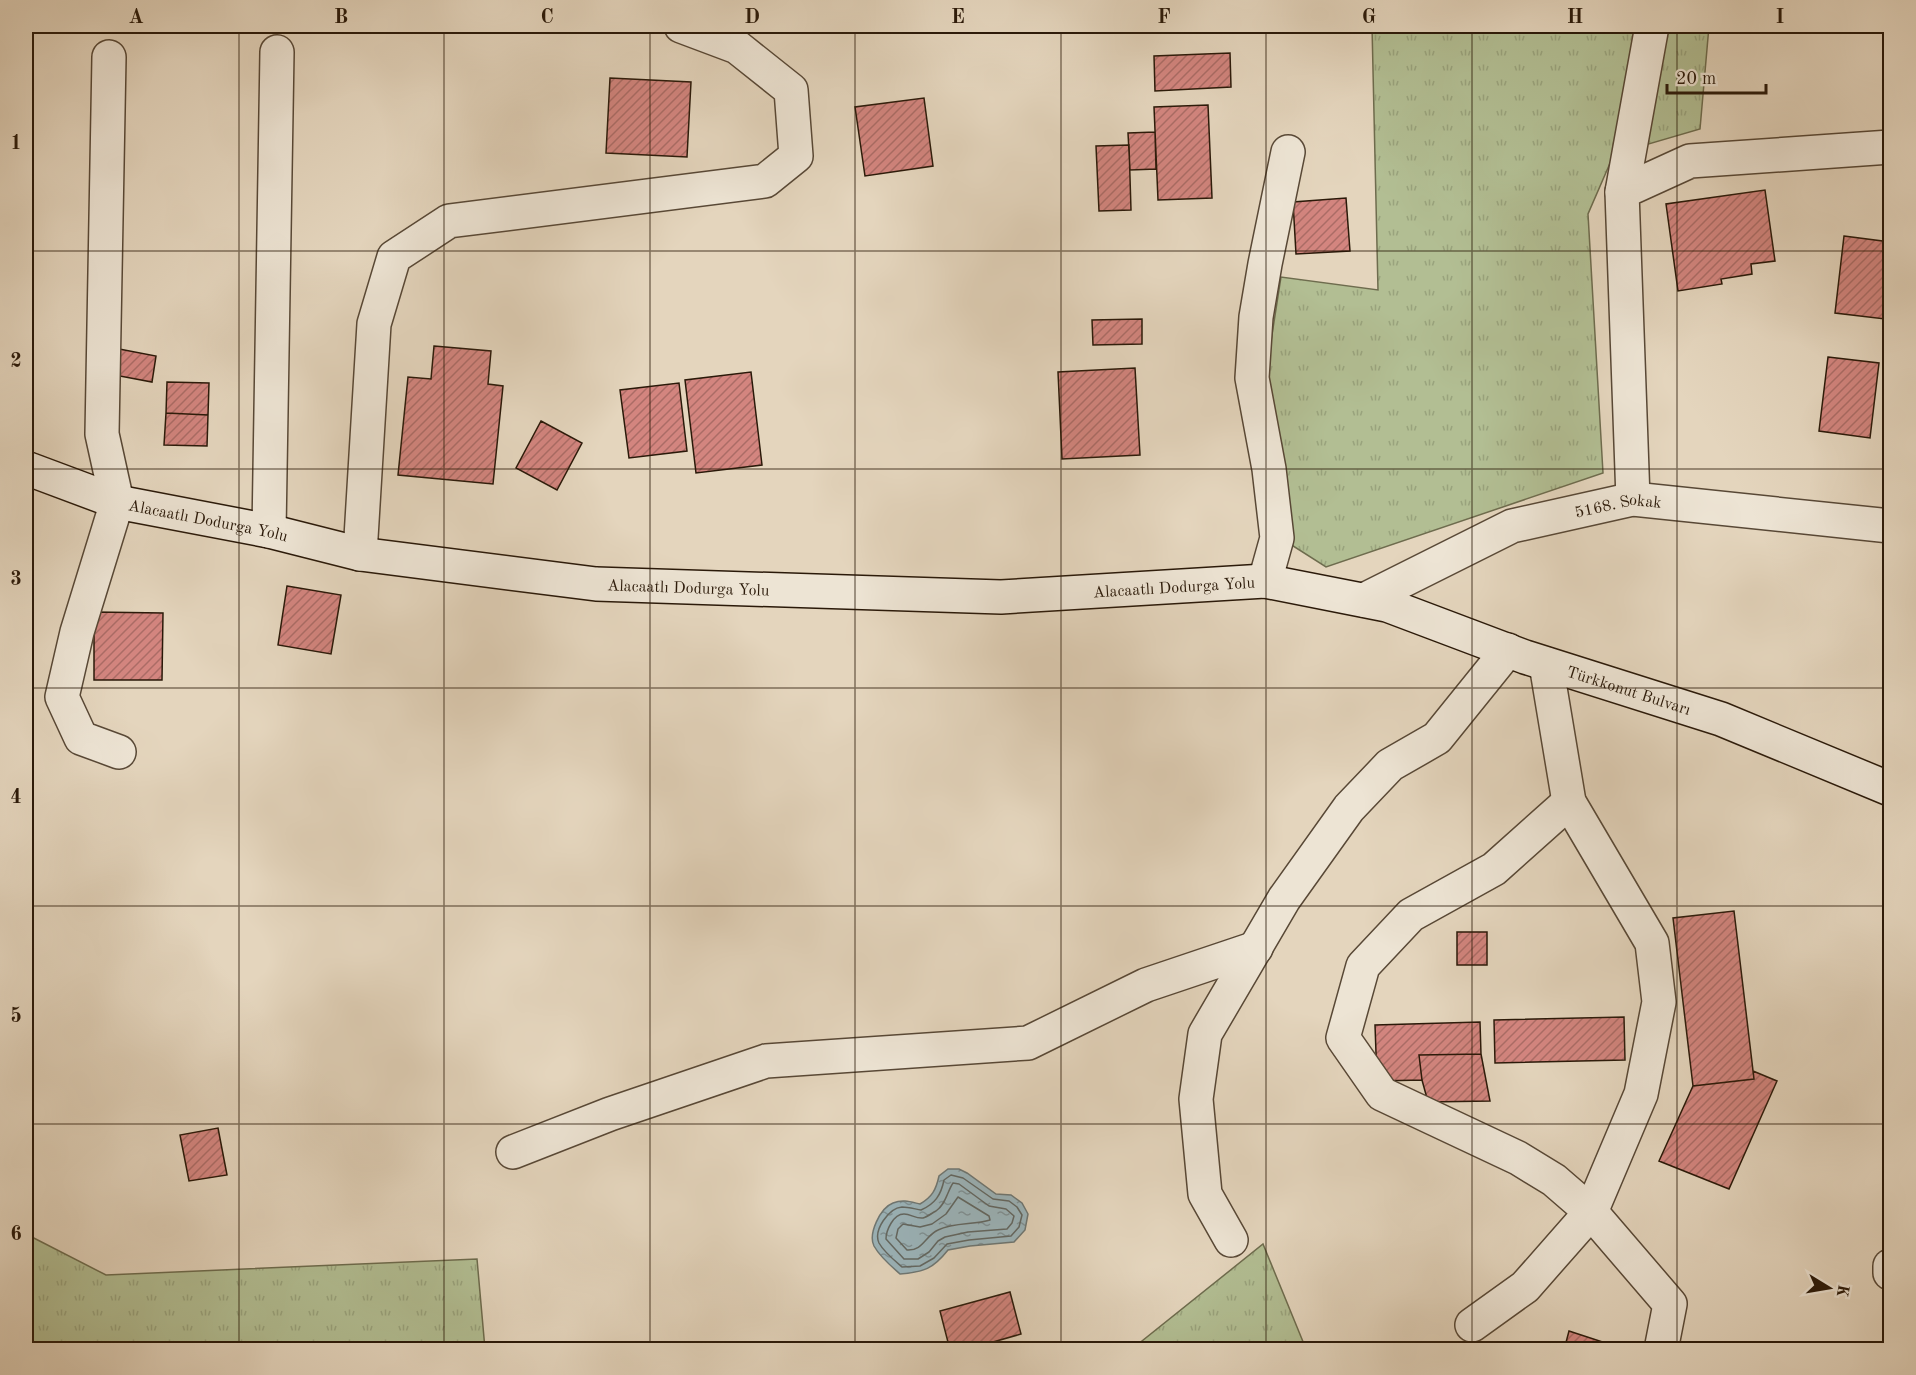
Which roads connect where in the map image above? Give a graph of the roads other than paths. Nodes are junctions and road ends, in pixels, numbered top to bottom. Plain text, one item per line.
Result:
1 (681, 26) edge
2 (1652, 26) edge
3 (276, 52) dead end
4 (109, 57) dead end
5 (1890, 147) edge
6 (1288, 152) dead end
7 (1622, 192) junction
8 (26, 468) edge
9 (1633, 499) junction
10 (117, 502) junction
11 (1887, 519) edge
12 (269, 531) junction
13 (360, 554) junction
14 (1265, 581) junction
15 (1364, 600) junction
16 (1508, 650) junction
17 (1546, 664) junction
18 (119, 752) dead end
19 (1890, 789) edge
20 (1569, 802) junction
21 (1256, 948) junction
22 (513, 1152) dead end
23 (1591, 1212) junction
24 (1231, 1240) dead end
25 (1472, 1325) dead end
26 (1661, 1350) edge

1 - 13 street
2 - 7 street
3 - 12 street
4 - 10 street
5 - 7 street
6 - 14 street
7 - 9 street
8 - 10 street, Alacaatlı Dodurga Yolu
9 - 11 street, 5168. Sokak
9 - 15 street, 5168. Sokak
10 - 12 street, Alacaatlı Dodurga Yolu
10 - 18 street
12 - 13 street, Alacaatlı Dodurga Yolu
13 - 14 street, Alacaatlı Dodurga Yolu
14 - 15 street, Alacaatlı Dodurga Yolu
15 - 16 street, Türkkonut Bulvarı
16 - 17 street, Türkkonut Bulvarı
16 - 21 street
17 - 19 street, Türkkonut Bulvarı
17 - 20 street
20 - 23 street
20 - 23 street
21 - 22 street
21 - 24 street
23 - 25 street
23 - 26 street

